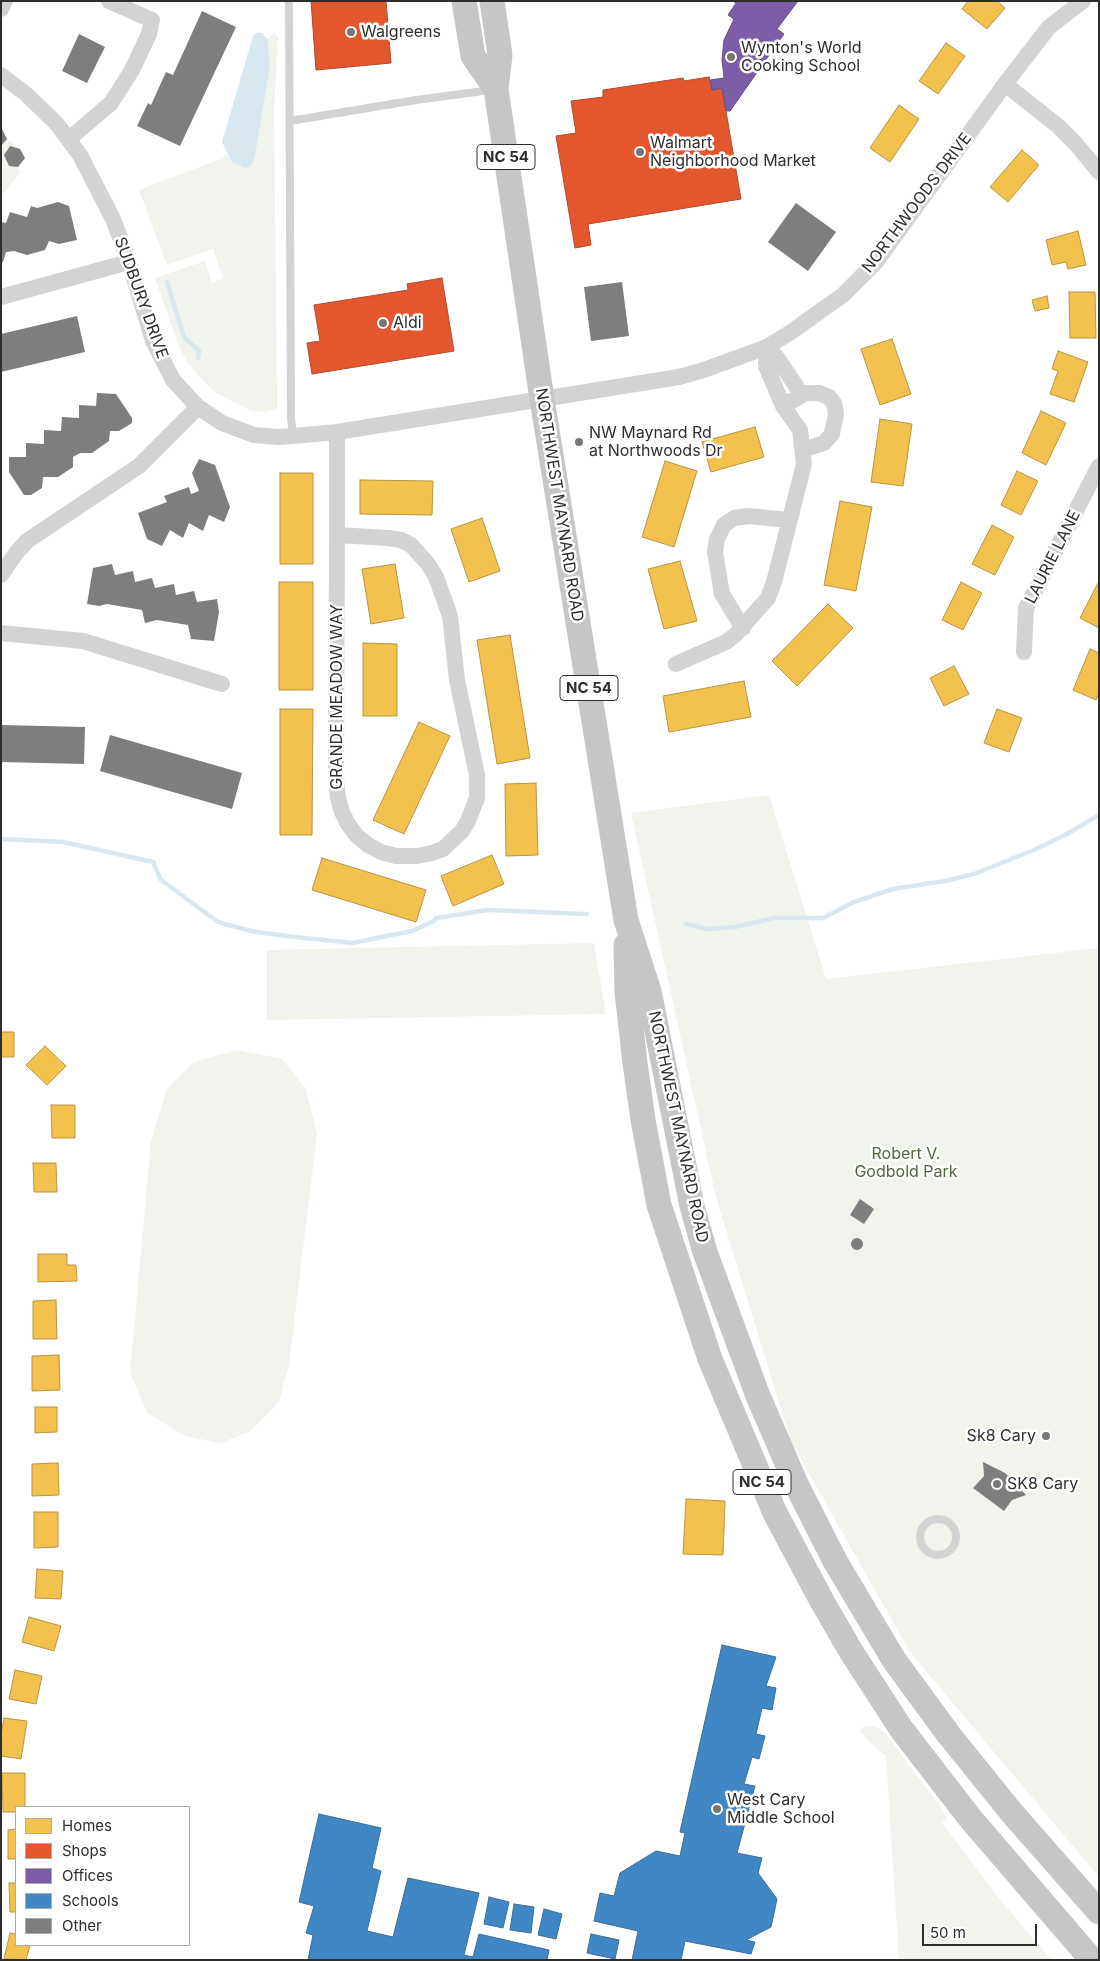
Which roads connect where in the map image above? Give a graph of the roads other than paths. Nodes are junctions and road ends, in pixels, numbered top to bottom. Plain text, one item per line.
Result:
1 (5, 1) edge
2 (109, 1) edge
3 (290, 1) edge
4 (464, 1) edge
5 (492, 1) edge
6 (1083, 1) edge
7 (1, 9) edge
8 (1, 75) edge
9 (1005, 84) junction
10 (496, 89) junction
11 (290, 121) junction
12 (69, 139) junction
13 (1099, 172) edge
14 (129, 262) junction
15 (1, 297) edge
16 (767, 347) junction
17 (802, 395) junction
18 (542, 399) junction
19 (783, 406) junction
20 (198, 407) junction
21 (337, 432) junction
22 (293, 436) junction
23 (803, 450) junction
24 (1099, 466) edge
25 (788, 520) junction
26 (337, 535) junction
27 (1, 575) edge
28 (743, 628) junction
29 (1, 632) edge
30 (1024, 652) dead end
31 (676, 664) dead end
32 (222, 684) dead end
33 (626, 920) junction
34 (920, 1540) joint
35 (905, 1676) junction
36 (879, 1695) junction
37 (1099, 1912) edge
38 (1092, 1960) edge

1 - 7 street
2 - 12 street
3 - 11 lane
4 - 10 main road, NORTHWEST MAYNARD ROAD / NC 54
5 - 10 main road, NORTHWEST MAYNARD ROAD / NC 54
6 - 9 street, NORTHWOODS DRIVE
8 - 12 street, SUDBURY DRIVE
9 - 13 street
9 - 16 street, NORTHWOODS DRIVE
10 - 11 lane
10 - 18 main road, NORTHWEST MAYNARD ROAD / NC 54
11 - 22 lane
12 - 14 street, SUDBURY DRIVE
14 - 15 street
14 - 20 street, SUDBURY DRIVE
16 - 17 street
16 - 18 street, NORTHWOODS DRIVE
16 - 19 street
17 - 19 street
17 - 23 street
18 - 21 street, SUDBURY DRIVE
18 - 33 main road, NORTHWEST MAYNARD ROAD / NC 54
19 - 23 street
20 - 22 street, SUDBURY DRIVE
20 - 27 street
21 - 22 street, SUDBURY DRIVE
21 - 26 street, GRANDE MEADOW WAY
23 - 25 street
24 - 30 street, LAURIE LANE
25 - 28 street
25 - 28 street
26 - 26 street, GRANDE MEADOW WAY
28 - 31 street
29 - 32 street
33 - 35 main road, NORTHWEST MAYNARD ROAD / NC 54
33 - 36 main road, NORTHWEST MAYNARD ROAD / NC 54
34 - 34 lane
35 - 36 main road
35 - 37 main road, NORTHWEST MAYNARD ROAD / NC 54
36 - 38 main road, NORTHWEST MAYNARD ROAD / NC 54

